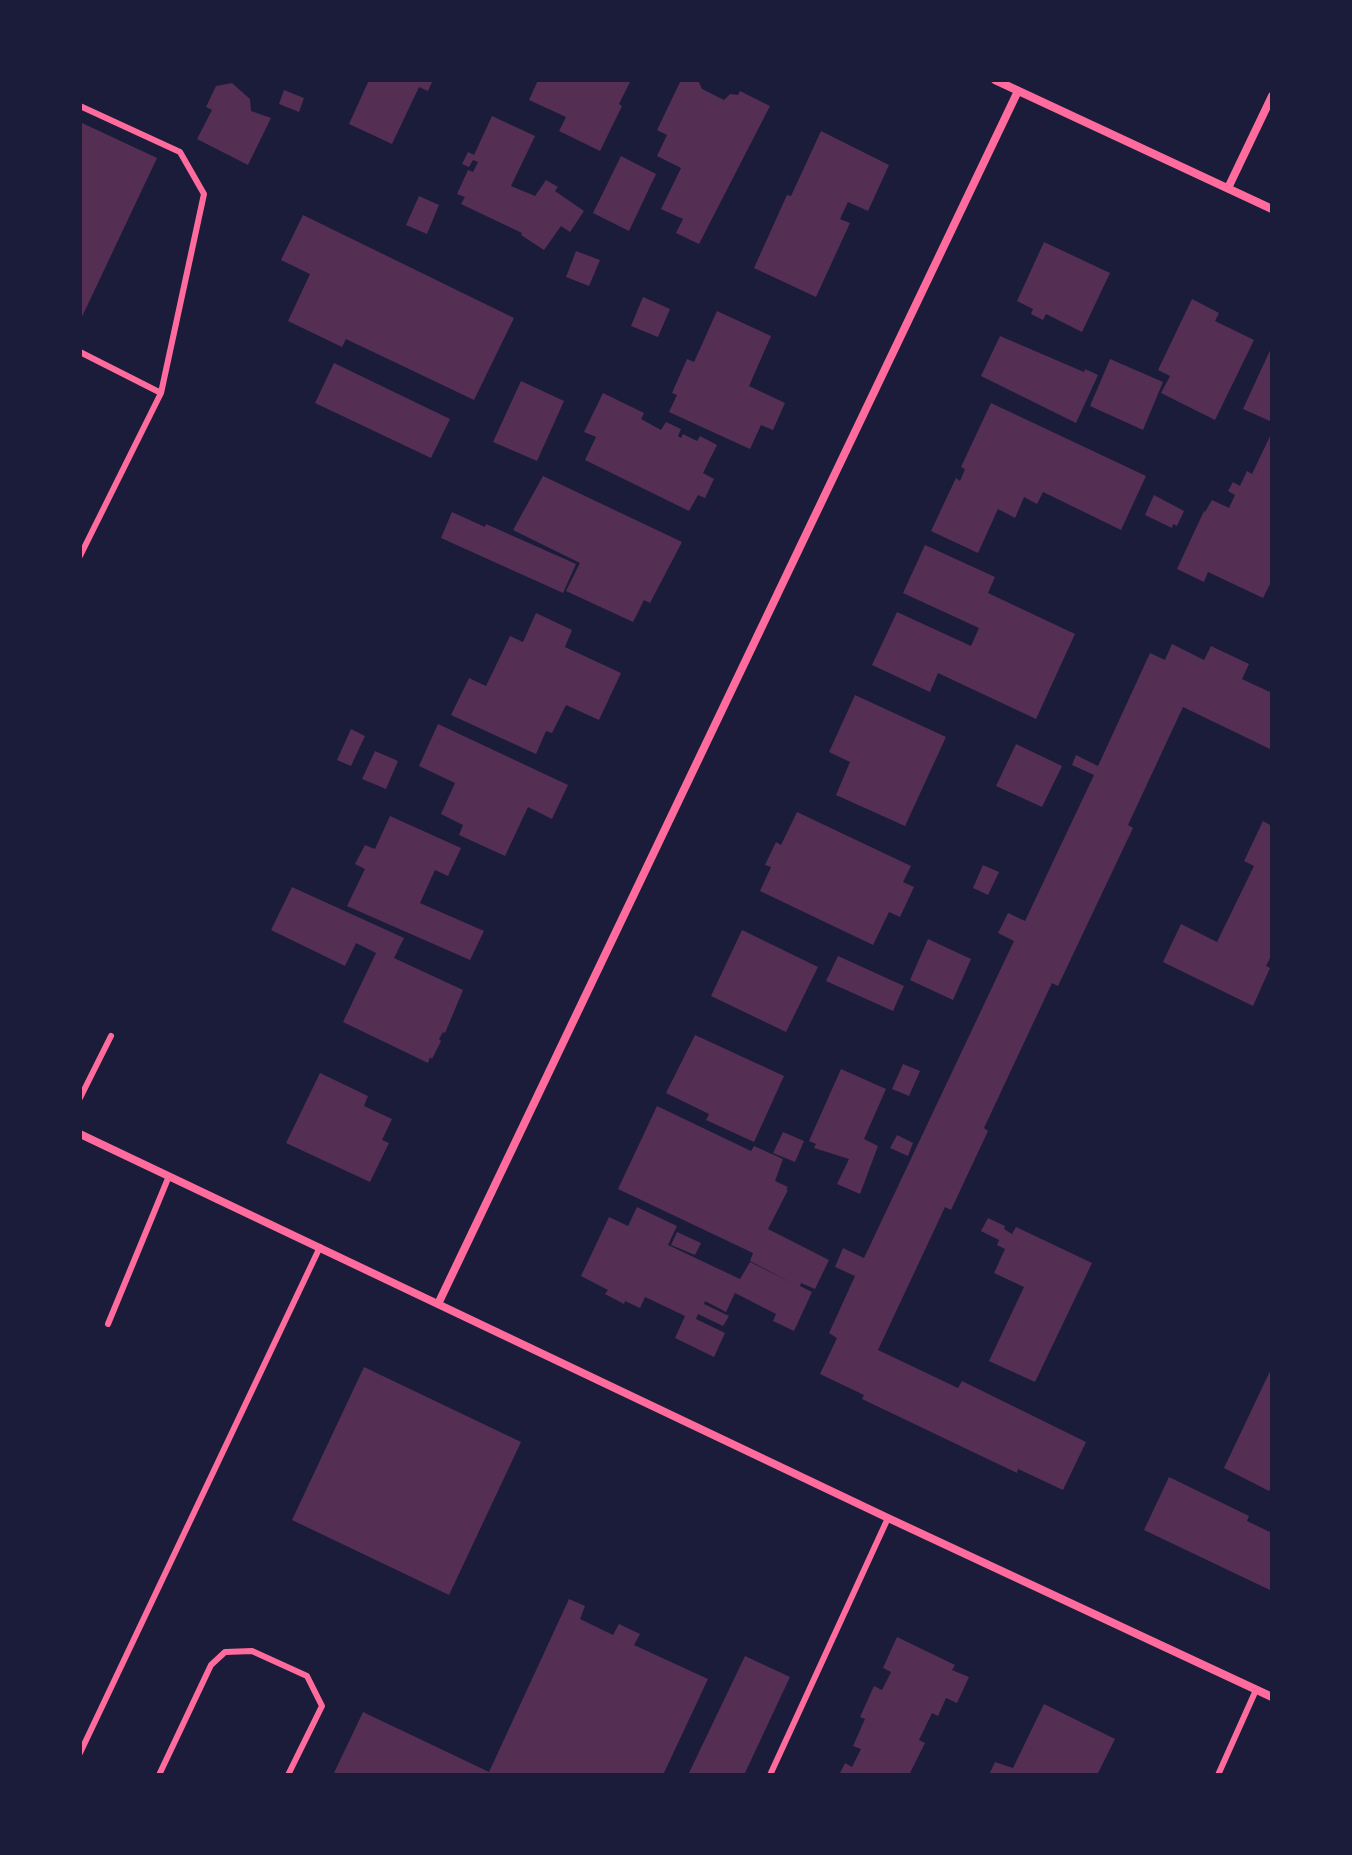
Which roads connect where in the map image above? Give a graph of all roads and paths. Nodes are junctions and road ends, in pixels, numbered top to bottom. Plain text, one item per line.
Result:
1 (995, 80) edge
2 (1018, 91) junction
3 (1272, 96) edge
4 (80, 106) edge
5 (1228, 188) junction
6 (1272, 209) edge
7 (80, 352) edge
8 (161, 393) junction
9 (80, 556) edge
10 (111, 1036) dead end
11 (80, 1098) edge
12 (80, 1134) edge
13 (169, 1176) junction
14 (320, 1247) junction
15 (438, 1304) junction
16 (108, 1324) dead end
17 (888, 1518) junction
18 (1256, 1690) junction
19 (1272, 1697) edge
20 (80, 1753) edge
21 (159, 1775) edge
22 (288, 1775) edge
23 (770, 1775) edge
24 (1218, 1775) edge

1 - 2 street
2 - 5 street
2 - 15 street
3 - 5 street
4 - 8 lane
5 - 6 street
7 - 8 lane
8 - 9 lane
10 - 11 lane
12 - 13 street
13 - 14 street
13 - 16 lane
14 - 15 street
14 - 20 lane
15 - 17 street
17 - 18 street
17 - 23 lane
18 - 19 street
18 - 24 lane
21 - 22 lane

